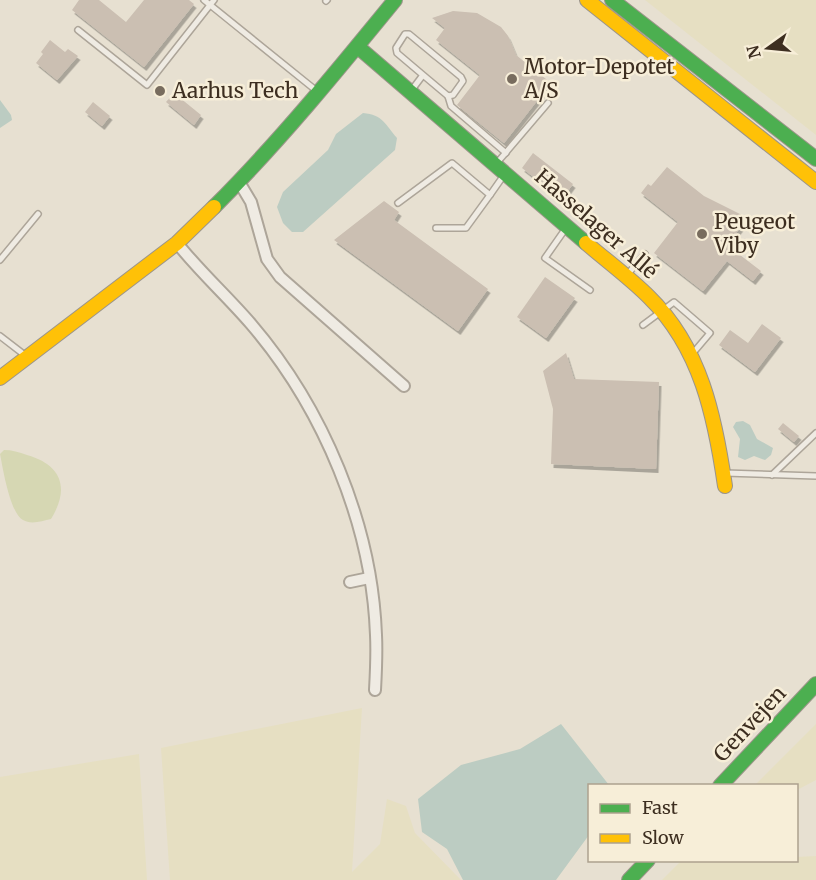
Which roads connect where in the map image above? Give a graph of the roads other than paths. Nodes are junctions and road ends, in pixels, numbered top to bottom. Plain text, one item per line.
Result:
1 (204, 0) edge
2 (395, 0) edge
3 (587, 0) edge
4 (612, 0) edge
5 (212, 2) edge
6 (78, 30) dead end
7 (358, 47) junction
8 (423, 75) junction
9 (410, 92) junction
10 (319, 94) junction
11 (448, 96) junction
12 (548, 103) dead end
13 (506, 153) junction
14 (816, 159) edge
15 (500, 170) junction
16 (239, 182) junction
17 (816, 182) edge
18 (490, 195) junction
19 (398, 203) dead end
20 (38, 214) dead end
21 (567, 226) junction
22 (436, 228) dead end
23 (177, 243) junction
24 (645, 254) dead end
25 (0, 260) edge
26 (626, 276) junction
27 (590, 290) dead end
28 (662, 313) junction
29 (643, 324) dead end
30 (0, 336) edge
31 (692, 354) junction
32 (28, 357) junction
33 (0, 378) edge
34 (405, 386) dead end
35 (816, 433) edge
36 (772, 475) junction
37 (816, 476) edge
38 (724, 479) joint
39 (369, 578) junction
40 (350, 582) dead end
41 (814, 686) edge
42 (375, 690) dead end
43 (722, 784) edge
44 (647, 862) edge
45 (629, 880) edge

1 - 5 lane
2 - 7 street
3 - 17 street
4 - 14 street
5 - 6 lane
5 - 10 lane
7 - 9 street, Hasselager Allé
7 - 10 street
8 - 9 lane
8 - 11 lane
8 - 11 lane
9 - 15 street, Hasselager Allé
10 - 16 street
11 - 13 lane
12 - 13 lane
13 - 15 lane
15 - 18 lane
15 - 21 street, Hasselager Allé
16 - 23 street
16 - 34 street
18 - 19 lane
18 - 22 lane
20 - 25 lane
21 - 26 street, Hasselager Allé
21 - 27 lane
23 - 32 street
23 - 39 street
24 - 26 lane
26 - 28 street, Hasselager Allé
28 - 29 lane
28 - 31 street, Hasselager Allé
28 - 31 lane
30 - 32 lane
31 - 38 street, Hasselager Allé
32 - 33 street
35 - 36 lane
36 - 37 lane
36 - 38 lane
39 - 40 street
39 - 42 street
41 - 43 street, Genvejen
44 - 45 street

